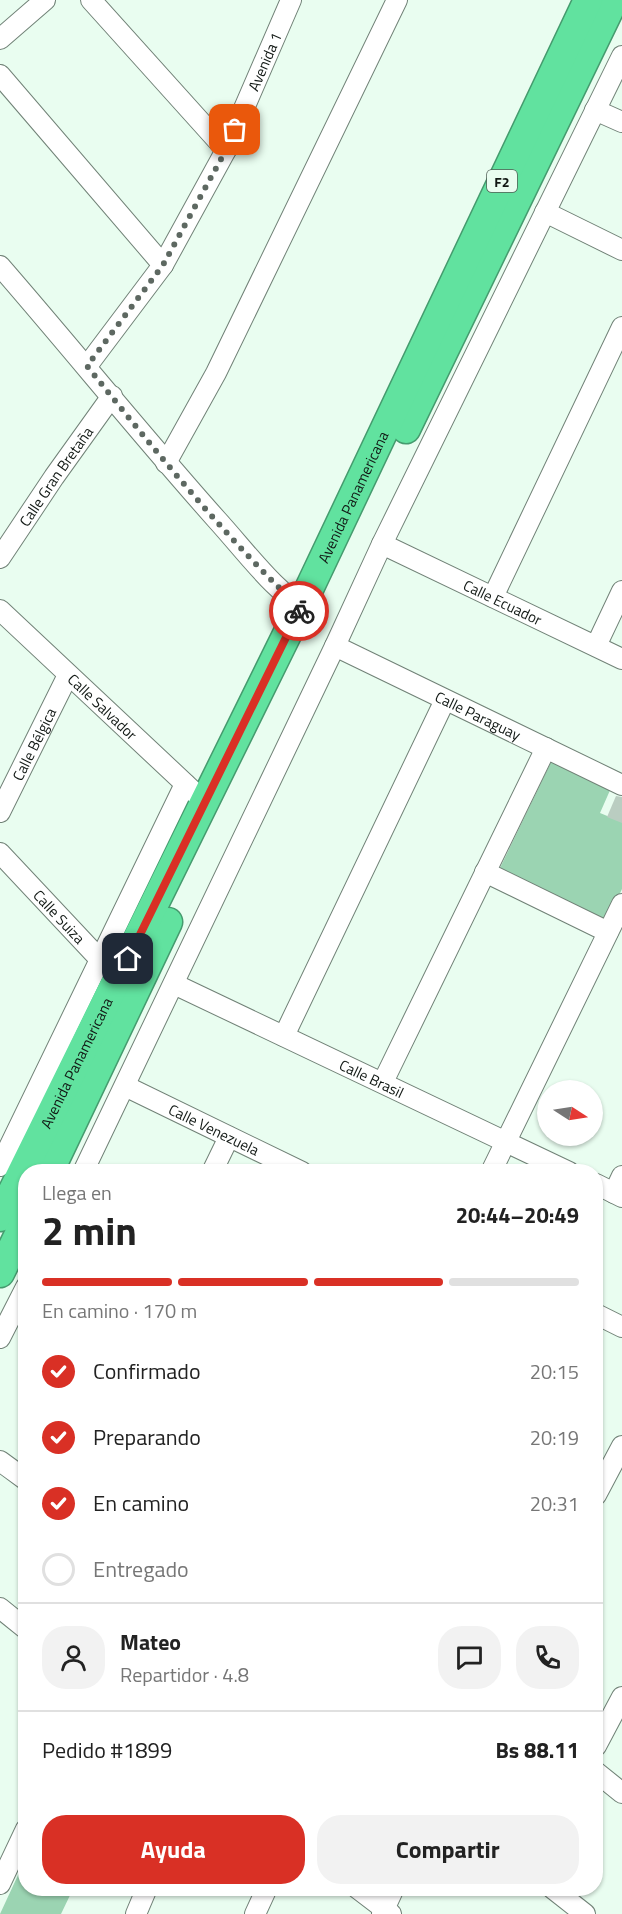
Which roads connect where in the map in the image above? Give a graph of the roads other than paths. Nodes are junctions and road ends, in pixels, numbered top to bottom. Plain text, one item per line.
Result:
1 (45, 0) edge
2 (91, 0) edge
3 (397, 0) edge
4 (588, 0) edge
5 (614, 0) edge
6 (284, 4) edge
7 (0, 39) edge
8 (622, 56) edge
9 (0, 75) edge
10 (595, 110) junction
11 (622, 122) edge
12 (226, 150) junction
13 (545, 212) junction
14 (622, 250) edge
15 (163, 265) junction
16 (0, 266) edge
17 (622, 327) edge
18 (87, 366) junction
19 (112, 396) junction
20 (166, 463) junction
21 (382, 544) junction
22 (1, 555) edge
23 (622, 591) edge
24 (493, 597) junction
25 (0, 610) edge
26 (308, 612) junction
27 (335, 646) junction
28 (596, 646) junction
29 (622, 659) edge
30 (68, 675) junction
31 (445, 700) junction
32 (546, 748) junction
33 (622, 785) edge
34 (195, 793) junction
35 (0, 812) edge
36 (0, 853) edge
37 (485, 872) junction
38 (622, 904) edge
39 (608, 932) junction
40 (109, 969) junction
41 (174, 984) junction
42 (284, 1036) junction
43 (382, 1082) junction
44 (125, 1086) junction
45 (229, 1137) junction
46 (506, 1141) junction
47 (23, 1164) edge
48 (53, 1164) edge
49 (87, 1164) edge
50 (216, 1164) edge
51 (285, 1164) edge
52 (495, 1164) edge
53 (553, 1164) edge
54 (0, 1166) edge
55 (18, 1176) edge
56 (603, 1186) edge
57 (619, 1189) edge
58 (0, 1217) edge
59 (18, 1236) edge
60 (0, 1273) edge
61 (603, 1318) edge
62 (12, 1319) edge
63 (622, 1327) edge
64 (0, 1338) edge
65 (622, 1446) edge
66 (0, 1461) edge
67 (18, 1474) edge
68 (603, 1482) edge
69 (1, 1612) edge
70 (18, 1624) edge
71 (622, 1697) edge
72 (603, 1733) edge
73 (603, 1777) edge
74 (622, 1792) edge
75 (18, 1846) edge
76 (0, 1884) edge
77 (144, 1896) edge
78 (263, 1896) edge
79 (367, 1896) edge
80 (391, 1896) edge
81 (562, 1896) edge
82 (386, 1912) edge
83 (136, 1914) edge
84 (255, 1914) edge
85 (585, 1914) edge

1 - 7 street
2 - 12 street
3 - 20 street
4 - 26 highway, Avenida Panamericana / F2
5 - 26 highway, Avenida Panamericana / F2
6 - 12 street, Avenida 1
8 - 10 street
9 - 15 street
10 - 11 street
10 - 13 street
12 - 15 street, Avenida 1
13 - 14 street
13 - 21 street
15 - 18 street, Avenida 1
16 - 18 street
17 - 24 street
18 - 19 street
19 - 20 street
19 - 22 street, Calle Gran Bretaña
20 - 26 street
21 - 24 street, Calle Ecuador
21 - 27 street
23 - 28 street
24 - 28 street, Calle Ecuador
25 - 30 street, Calle Salvador
26 - 34 highway, Avenida Panamericana / F2
26 - 48 highway, Avenida Panamericana / F2
27 - 31 street, Calle Paraguay
27 - 41 street
28 - 29 street, Calle Ecuador
30 - 34 street, Calle Salvador
30 - 35 street, Calle Bélgica
31 - 32 street, Calle Paraguay
31 - 42 street
32 - 33 street, Calle Paraguay
32 - 37 street
34 - 40 highway, Avenida Panamericana / F2
36 - 40 street, Calle Suiza
37 - 39 street
37 - 43 street
38 - 39 street
39 - 46 street
40 - 47 highway, Avenida Panamericana / F2
40 - 54 street
41 - 42 street, Calle Brasil
41 - 44 street
42 - 43 street, Calle Brasil
43 - 46 street, Calle Brasil
44 - 45 street, Calle Venezuela
44 - 49 street
45 - 50 street
45 - 51 street, Calle Venezuela
46 - 52 street
46 - 53 street, Calle Brasil
55 - 58 highway, Avenida Panamericana / F2
56 - 57 street
59 - 60 highway
61 - 63 street
62 - 64 street
65 - 68 street
66 - 67 street
69 - 70 street
71 - 72 street
73 - 74 street
75 - 76 street
77 - 83 street
78 - 84 street
79 - 82 street
80 - 82 street
81 - 85 street

